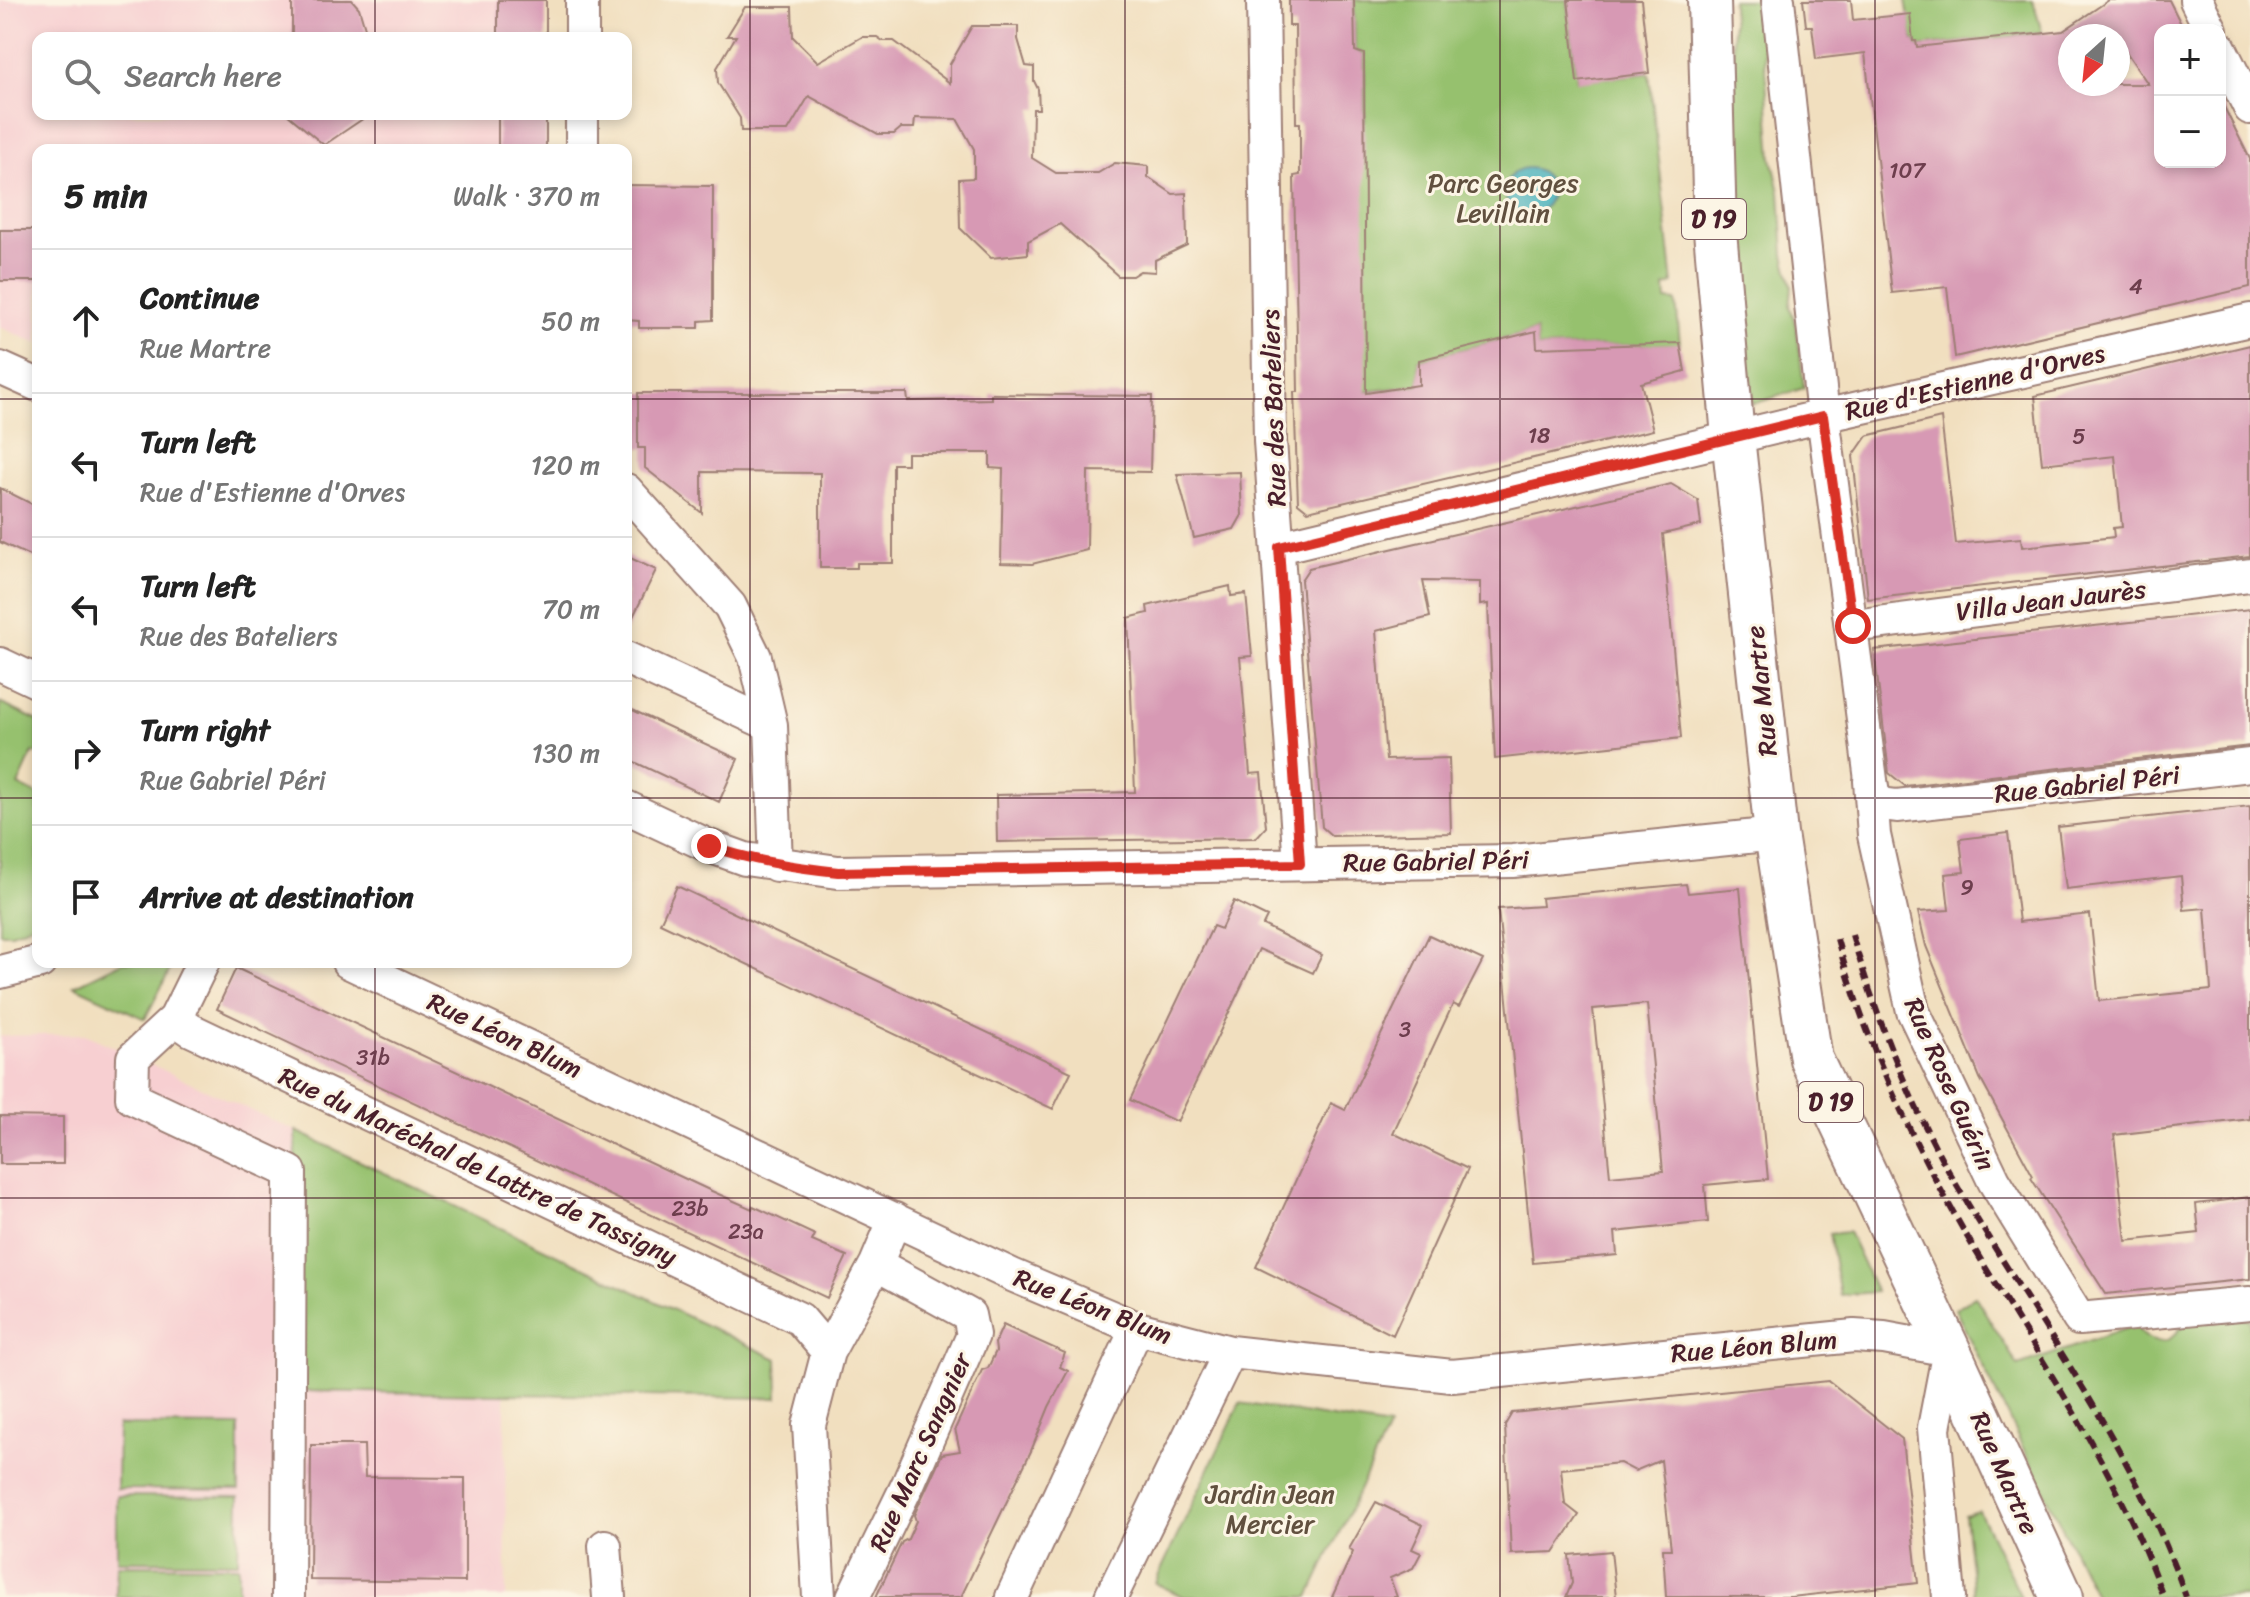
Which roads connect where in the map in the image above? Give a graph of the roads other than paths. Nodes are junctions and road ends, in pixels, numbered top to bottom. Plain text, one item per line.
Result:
1 (582, 0) edge
2 (1263, 0) edge
3 (1709, 0) edge
4 (1778, 0) edge
5 (2196, 0) edge
6 (2208, 24) edge
7 (582, 32) edge
8 (2226, 60) edge
9 (2250, 108) edge
10 (582, 120) edge
11 (582, 144) edge
12 (2250, 320) edge
13 (0, 368) edge
14 (32, 382) edge
15 (1823, 416) junction
16 (1733, 437) junction
17 (632, 497) edge
18 (1279, 547) junction
19 (2250, 575) edge
20 (1853, 626) junction
21 (632, 661) edge
22 (0, 664) edge
23 (32, 679) edge
24 (771, 725) junction
25 (2250, 765) edge
26 (1874, 791) junction
27 (632, 810) edge
28 (1776, 834) junction
29 (1300, 864) junction
30 (776, 865) junction
31 (32, 964) edge
32 (200, 968) edge
33 (361, 968) edge
34 (0, 972) edge
35 (175, 1019) junction
36 (895, 1219) junction
37 (876, 1264) junction
38 (2250, 1303) edge
39 (1137, 1328) junction
40 (1949, 1350) junction
41 (828, 1352) junction
42 (1230, 1352) junction
43 (605, 1546) dead end
44 (2062, 1596) edge
45 (288, 1597) edge
46 (609, 1597) edge
47 (819, 1597) edge
48 (853, 1597) edge
49 (1012, 1597) edge
50 (1111, 1597) edge
51 (1949, 1597) edge

1 - 7 street
2 - 18 street, Rue des Bateliers
3 - 16 main road, Rue Martre / D 19
4 - 15 street
5 - 6 street
8 - 9 street
10 - 11 street
12 - 15 street, Rue d'Estienne d'Orves
13 - 14 street
15 - 16 street, Rue d'Estienne d'Orves
15 - 20 street
16 - 18 street, Rue d'Estienne d'Orves
16 - 28 main road, Rue Martre / D 19
17 - 24 street
18 - 29 street, Rue des Bateliers
19 - 20 street, Villa Jean Jaurès
20 - 26 street
21 - 24 street
22 - 23 street
24 - 30 street
25 - 26 street, Rue Gabriel Péri
26 - 38 street, Rue Rose Guérin
27 - 30 street, Rue Gabriel Péri
28 - 29 street, Rue Gabriel Péri
28 - 40 main road, Rue Martre / D 19
29 - 30 street, Rue Gabriel Péri
31 - 34 street
32 - 35 street
33 - 36 street, Rue Léon Blum
35 - 41 street, Rue du Maréchal de Lattre de Tassigny
35 - 45 street
36 - 37 street
36 - 39 street, Rue Léon Blum
37 - 41 street
37 - 48 street, Rue Marc Sangnier
39 - 42 street, Rue Léon Blum
39 - 49 street
40 - 42 street, Rue Léon Blum
40 - 44 main road, Rue Martre / D 19
40 - 51 street, Rue Martre
41 - 47 street
42 - 50 street
43 - 46 street

